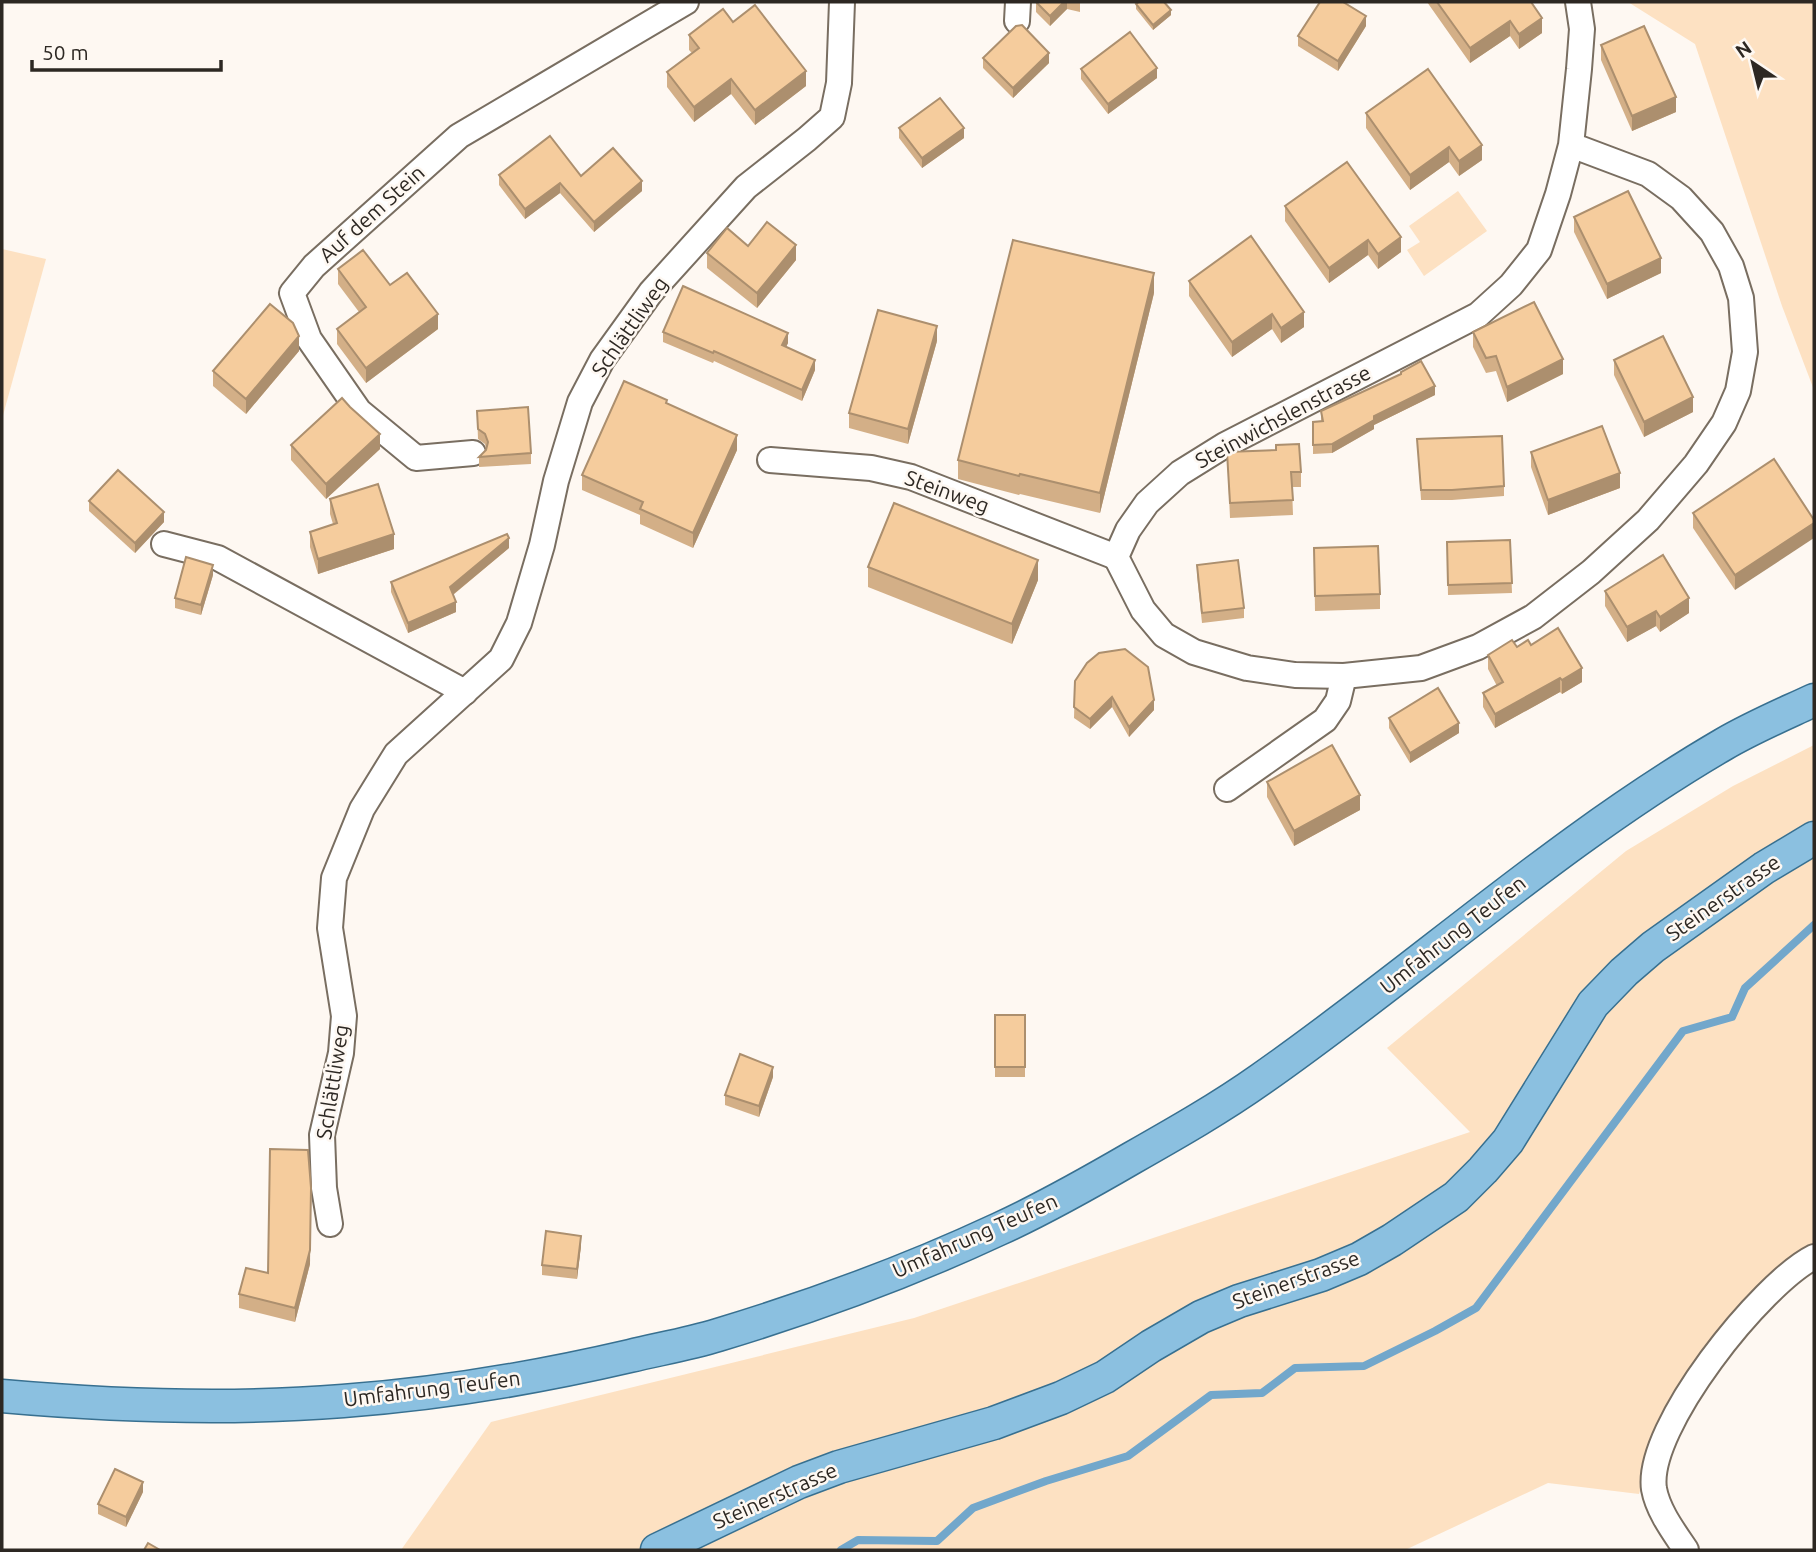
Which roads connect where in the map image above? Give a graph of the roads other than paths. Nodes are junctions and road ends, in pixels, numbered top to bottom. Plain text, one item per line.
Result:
1 (686, 2) edge
2 (842, 2) edge
3 (1578, 2) edge
4 (1571, 145) junction
5 (473, 453) dead end
6 (770, 460) dead end
7 (164, 544) dead end
8 (1116, 557) junction
9 (1344, 676) junction
10 (465, 692) junction
11 (1814, 700) edge
12 (1227, 789) dead end
13 (1814, 838) edge
14 (330, 1224) dead end
15 (1814, 1257) edge
16 (2, 1396) edge
17 (657, 1550) edge
18 (1686, 1550) edge

1 - 5 street, Auf dem Stein
2 - 10 street, Schlättliweg
3 - 4 street, Steinwichslenstrasse
4 - 8 street, Steinwichslenstrasse
4 - 9 street
6 - 8 street, Steinweg
7 - 10 street
8 - 9 street
9 - 12 street
10 - 14 street, Schlättliweg
11 - 16 main road, Umfahrung Teufen
13 - 17 main road, Steinerstrasse
15 - 18 street

